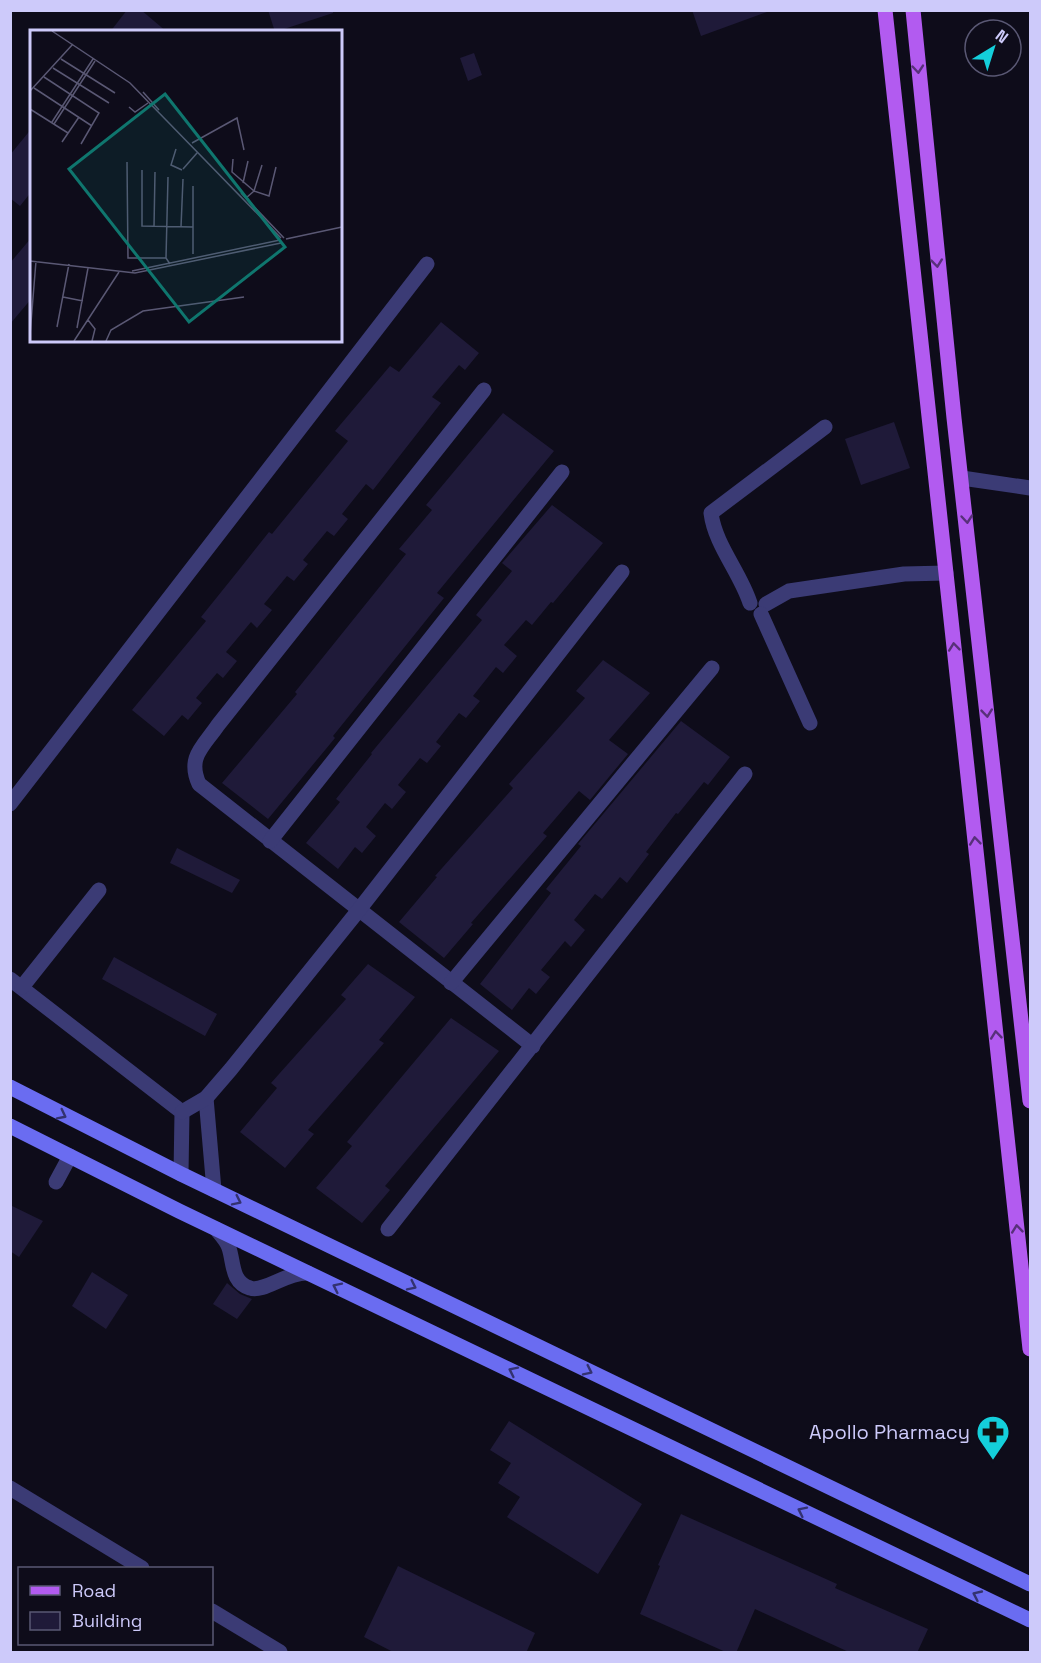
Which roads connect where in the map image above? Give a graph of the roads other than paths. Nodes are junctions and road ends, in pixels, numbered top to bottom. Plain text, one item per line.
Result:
1 (885, 10) edge
2 (913, 10) edge
3 (427, 264) dead end
4 (484, 390) dead end
5 (825, 427) dead end
6 (562, 471) dead end
7 (962, 478) junction
8 (1030, 488) edge
9 (622, 572) dead end
10 (946, 573) junction
11 (759, 607) junction
12 (712, 668) dead end
13 (810, 723) dead end
14 (746, 774) dead end
15 (10, 804) edge
16 (270, 841) junction
17 (99, 890) dead end
18 (358, 911) junction
19 (16, 983) edge
20 (451, 983) junction
21 (533, 1046) junction
22 (10, 1087) edge
23 (206, 1098) junction
24 (1030, 1101) edge
25 (182, 1112) junction
26 (10, 1126) edge
27 (70, 1156) junction
28 (181, 1174) junction
29 (56, 1182) dead end
30 (214, 1190) junction
31 (216, 1229) junction
32 (387, 1230) dead end
33 (308, 1273) junction
34 (1030, 1349) edge
35 (10, 1488) edge
36 (139, 1567) edge
37 (1030, 1584) edge
38 (213, 1612) edge
39 (1030, 1620) edge
40 (280, 1653) edge

1 - 10 main road
2 -> 7 main road
3 - 15 street
4 - 16 street
5 - 11 street
6 - 16 street
7 - 8 street
7 -> 24 main road
9 - 18 street
10 - 11 street
34 -> 10 main road
11 - 13 street
12 - 20 street
14 - 21 street
16 - 18 street
17 - 19 street
18 - 20 street
18 - 23 street
19 - 25 street
20 - 21 street
21 - 32 street
22 -> 28 street
23 - 25 street
23 - 30 street
25 - 28 street
26 - 27 street
27 - 29 street
27 - 31 street
28 - 30 street
30 -> 37 street
31 - 33 street
31 - 33 street
39 -> 33 street
35 - 36 street
38 - 40 street

